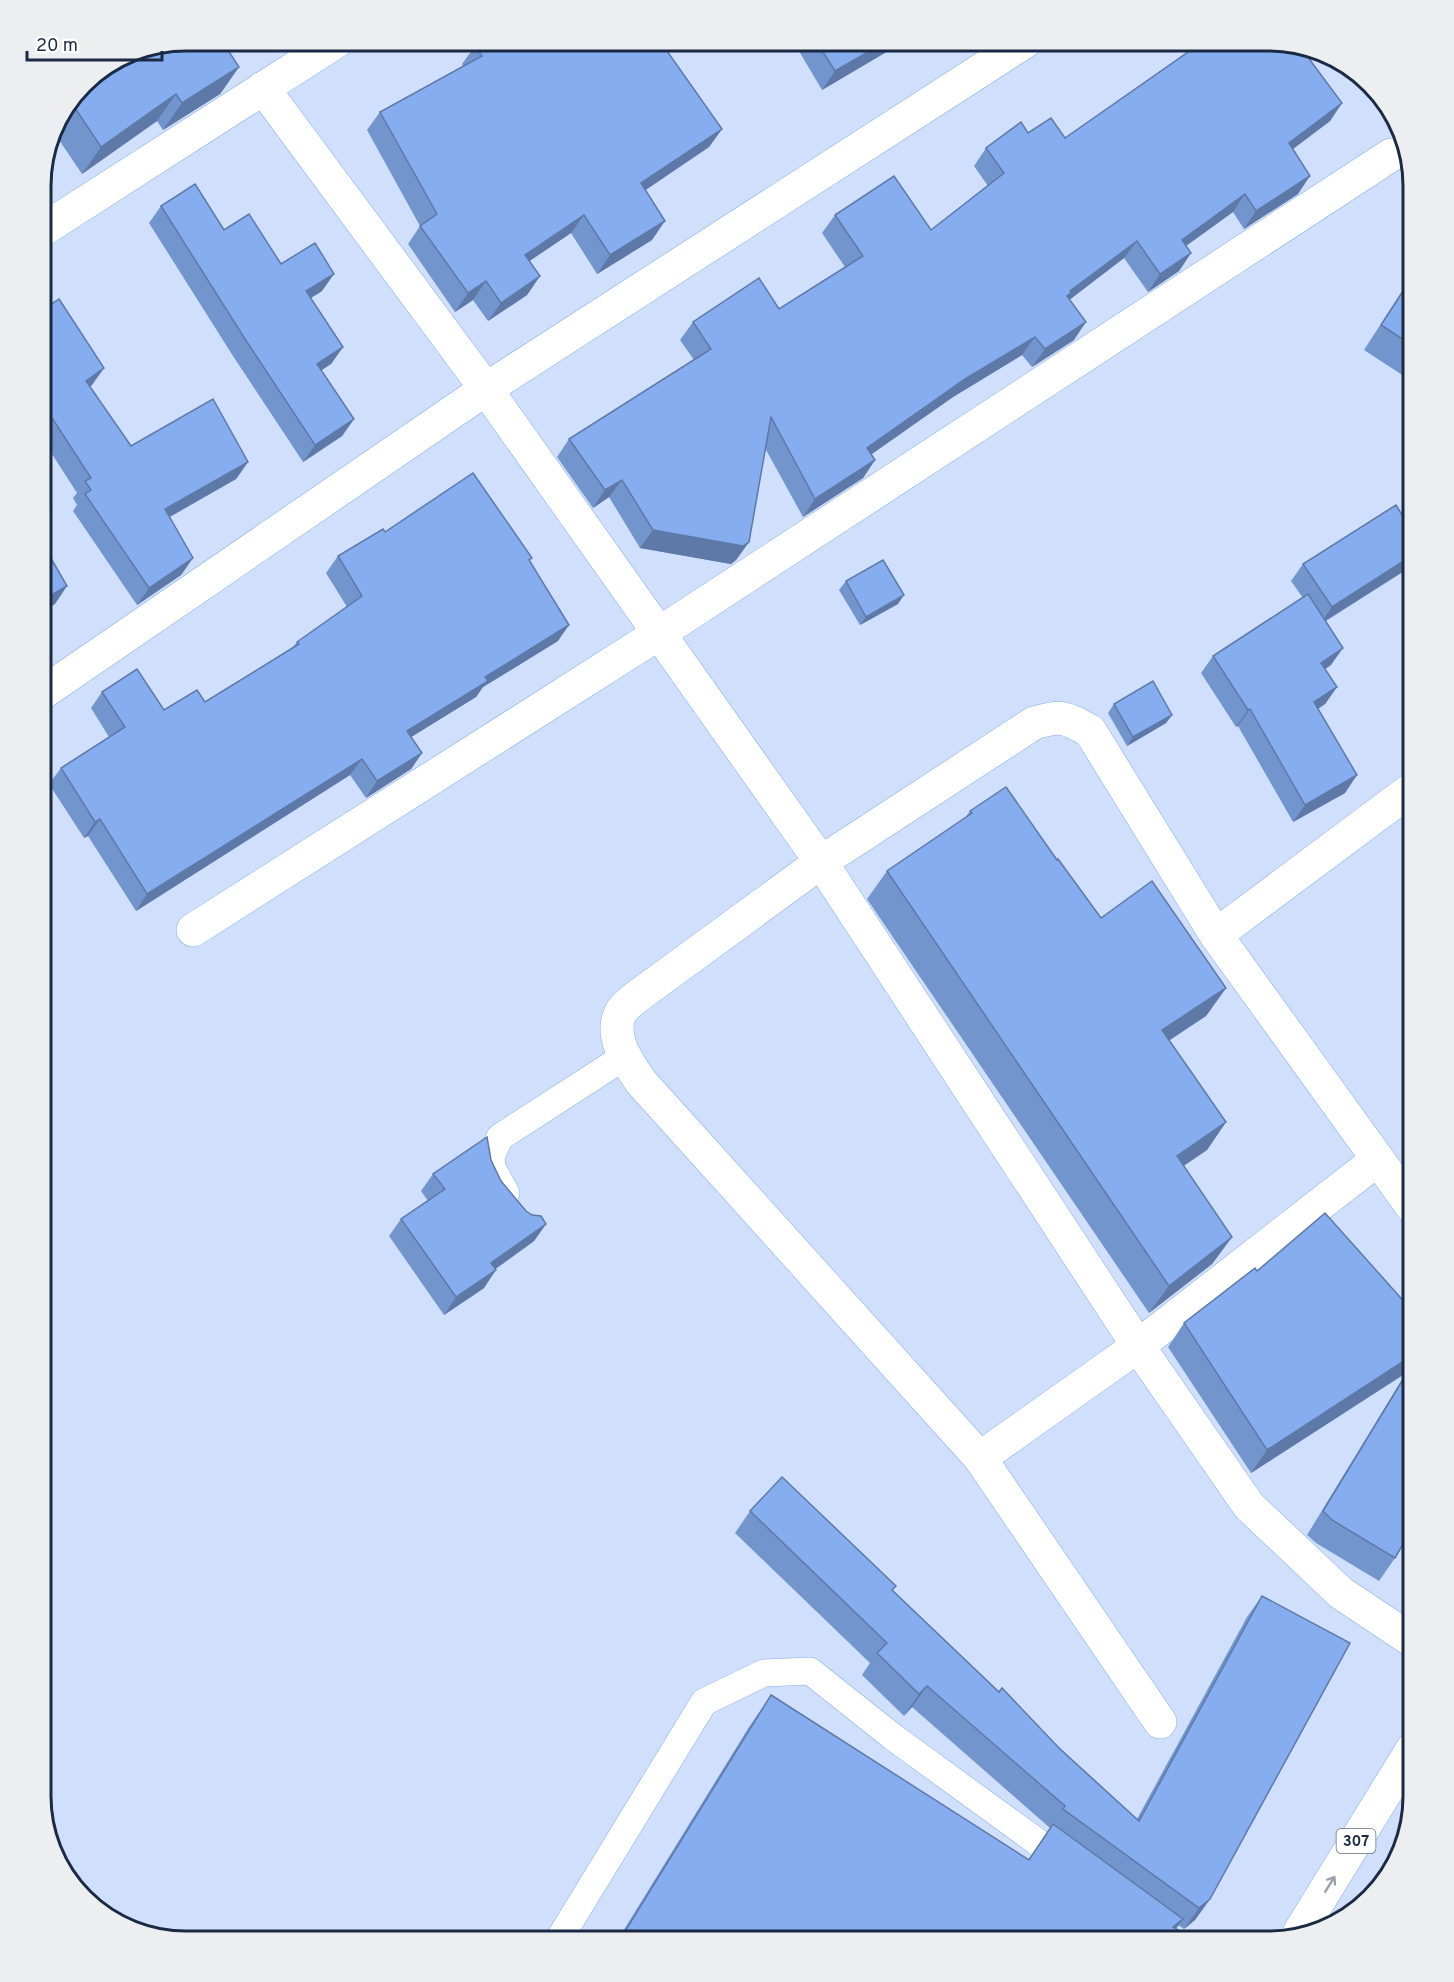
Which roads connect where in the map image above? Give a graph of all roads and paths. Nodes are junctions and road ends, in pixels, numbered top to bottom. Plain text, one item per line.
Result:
1 (321, 51) edge
2 (1010, 51) edge
3 (263, 88) junction
4 (1391, 155) dead end
5 (51, 225) edge
6 (486, 389) junction
7 (658, 634) junction
8 (51, 687) edge
9 (1403, 795) edge
10 (821, 862) junction
11 (193, 930) dead end
12 (1216, 935) junction
13 (624, 1057) junction
14 (1377, 1160) junction
15 (1403, 1195) edge
16 (519, 1210) edge
17 (1138, 1347) junction
18 (980, 1458) junction
19 (1403, 1634) edge
20 (1161, 1722) dead end
21 (1403, 1764) edge
22 (1087, 1878) edge
23 (1303, 1926) edge
24 (564, 1931) edge

1 - 3 street
2 - 6 street
3 - 5 street
3 - 6 street
4 - 7 street
6 - 7 street
6 - 8 street
7 - 10 street
7 - 11 street
9 - 12 street
10 - 12 street
10 - 13 street
10 - 17 street
12 - 14 street
13 - 16 lane
13 - 18 street
14 - 15 street
14 - 17 street
17 - 18 street
17 - 19 street
18 - 20 street
23 -> 21 street, 307
22 - 24 lane

